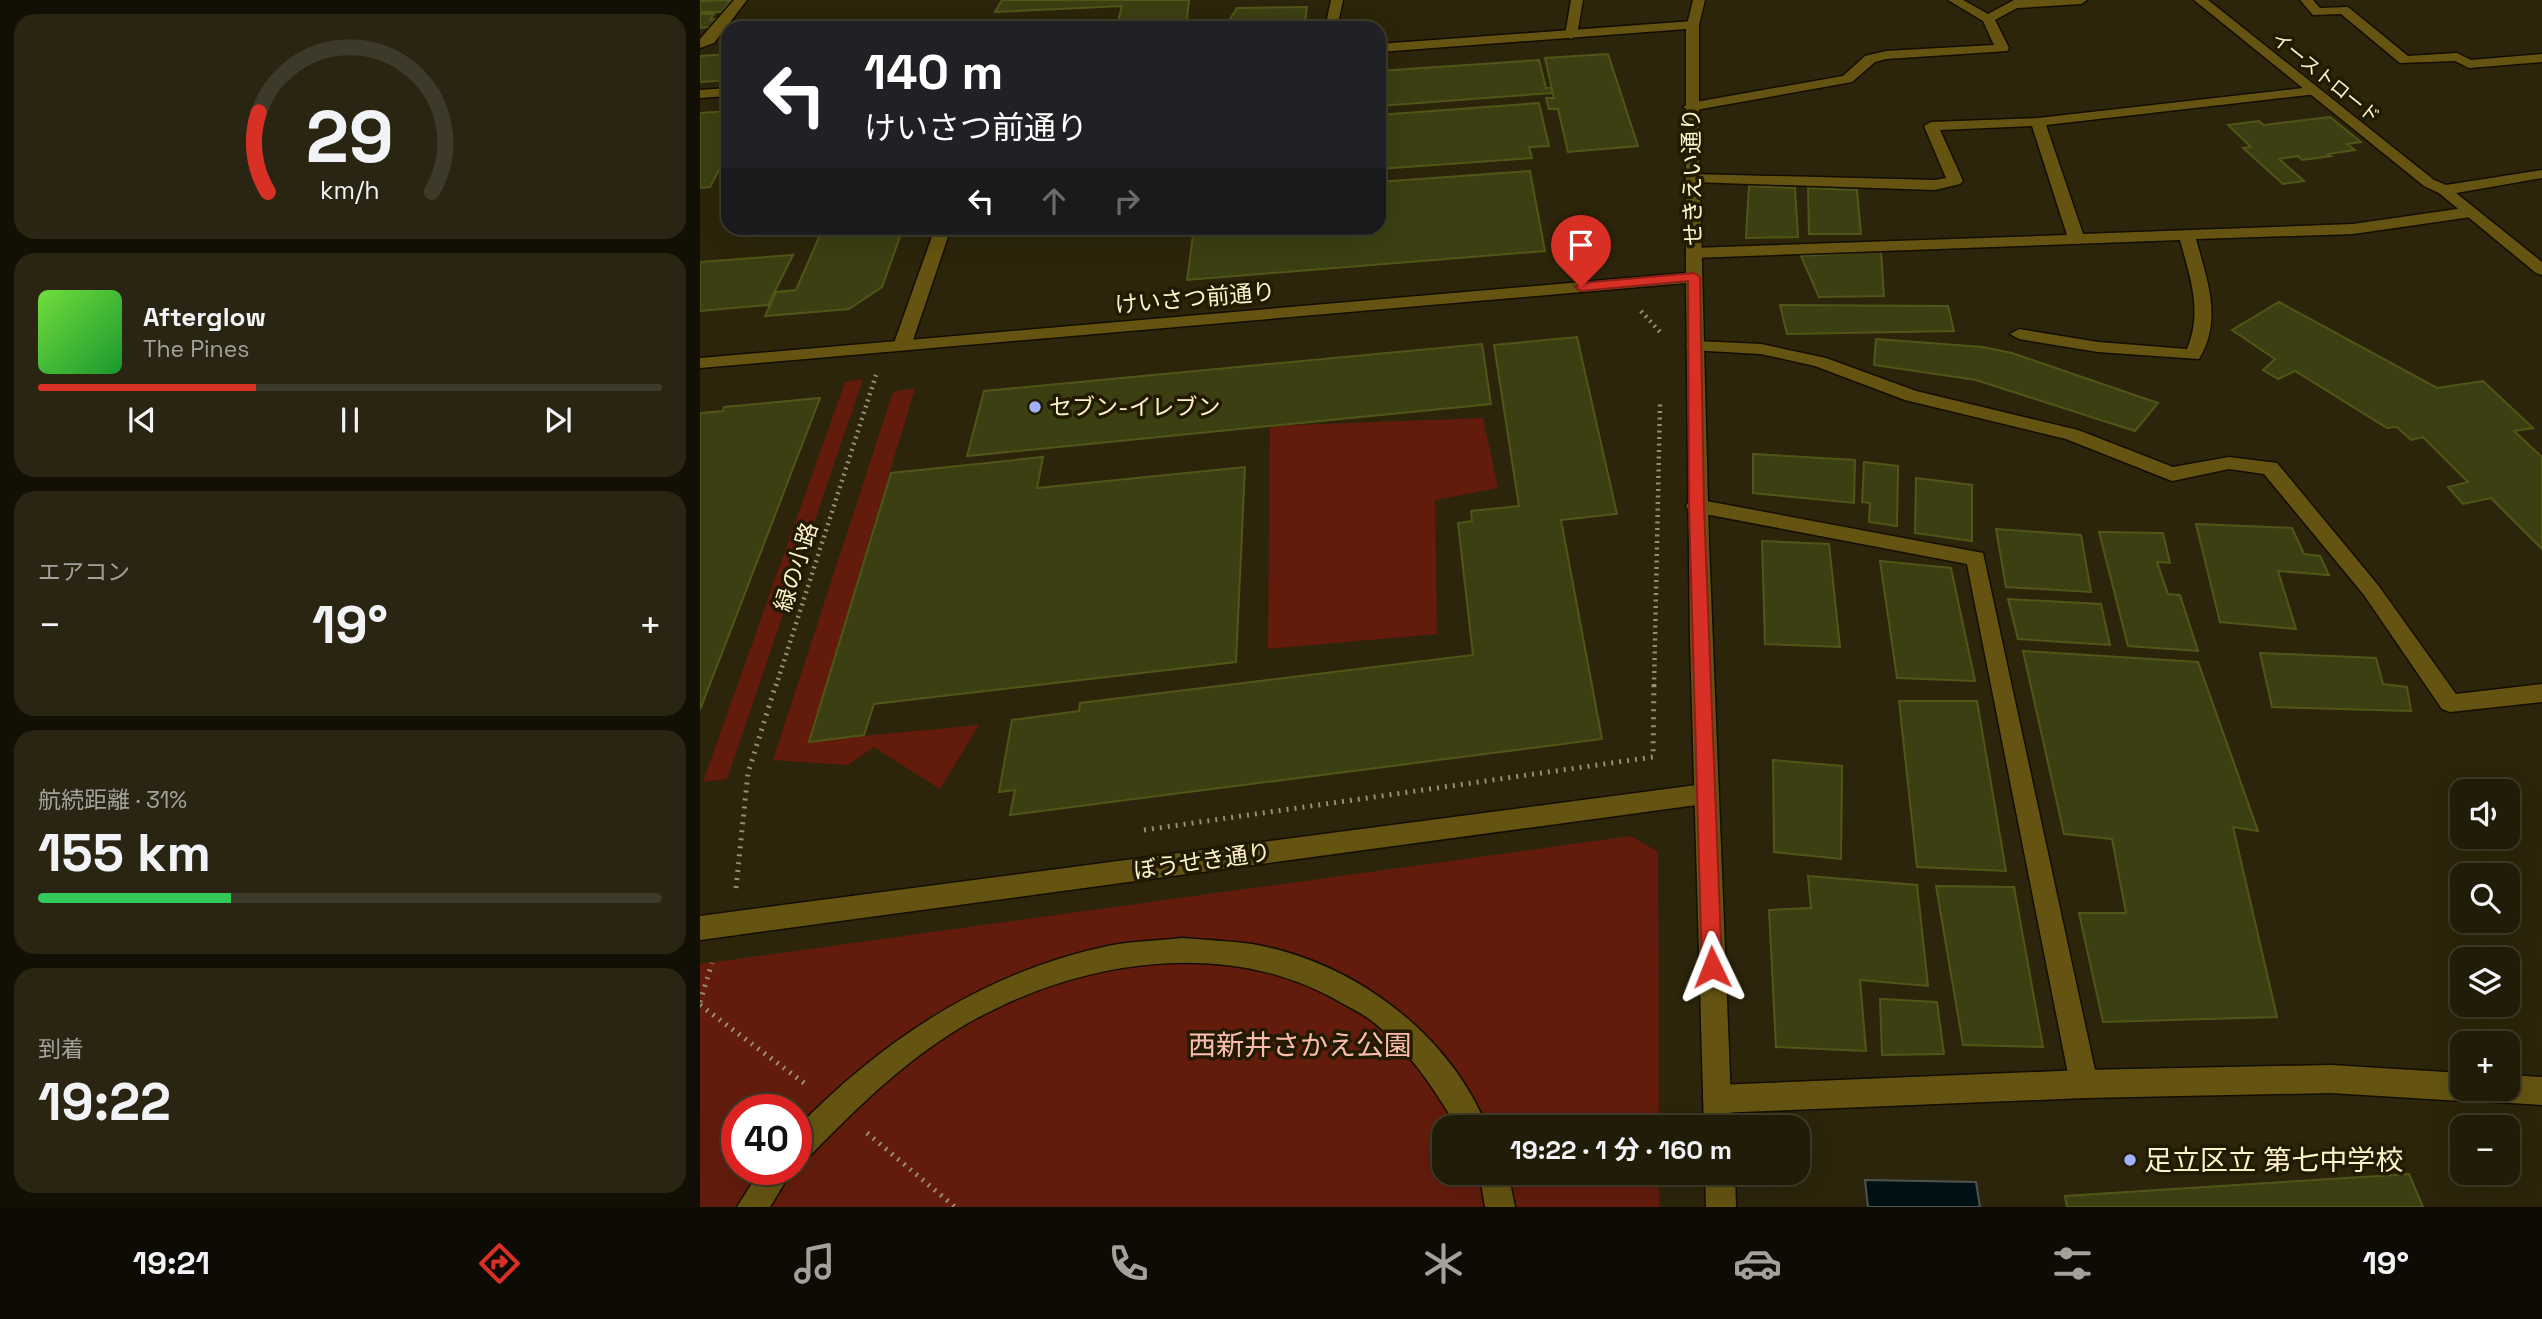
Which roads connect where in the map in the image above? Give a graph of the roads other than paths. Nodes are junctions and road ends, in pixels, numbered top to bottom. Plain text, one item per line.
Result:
1 (741, 0) edge
2 (1337, 0) edge
3 (1577, 0) edge
4 (1699, 0) edge
5 (1954, 0) edge
6 (2081, 0) edge
7 (2200, 0) edge
8 (2306, 0) edge
9 (1989, 19) junction
10 (724, 21) edge
11 (1332, 21) edge
12 (721, 25) edge
13 (1693, 25) junction
14 (1571, 35) junction
15 (700, 44) edge
16 (1386, 48) edge
17 (2542, 58) edge
18 (2312, 91) junction
19 (721, 92) edge
20 (700, 94) edge
21 (1690, 107) junction
22 (2038, 122) junction
23 (2542, 174) edge
24 (1692, 178) junction
25 (2436, 186) junction
26 (2471, 212) junction
27 (941, 235) edge
28 (2187, 236) junction
29 (2077, 240) junction
30 (1693, 253) junction
31 (2542, 270) edge
32 (1694, 277) junction
33 (2019, 334) dead end
34 (902, 346) junction
35 (1695, 346) junction
36 (700, 363) edge
37 (1696, 506) junction
38 (2542, 693) edge
39 (1704, 794) junction
40 (700, 928) edge
41 (2084, 1084) junction
42 (2450, 1086) edge
43 (2520, 1090) edge
44 (2542, 1091) edge
45 (1717, 1099) junction
46 (1467, 1115) edge
47 (1718, 1115) edge
48 (812, 1133) edge
49 (768, 1185) edge
50 (1496, 1185) edge
51 (1720, 1185) edge
52 (752, 1207) edge
53 (1500, 1207) edge
54 (1721, 1207) edge

1 - 10 street
2 - 11 street
3 - 14 street
4 - 13 street, せきえい通り
5 - 9 street
6 - 9 street
7 - 18 street, イーストロード
8 - 17 street
9 - 21 street
12 - 15 street
13 - 14 street
13 - 21 street, せきえい通り
14 - 16 street
18 - 22 street
18 - 25 street, イーストロード
19 - 20 street
21 - 24 street, せきえい通り
22 - 24 street
22 - 29 street
23 - 25 street
24 - 30 street, せきえい通り
25 - 26 street, イーストロード
26 - 28 street
26 - 31 street, イーストロード
27 - 34 street
28 - 29 street
28 - 33 street
29 - 30 street
30 - 32 street, せきえい通り
32 - 34 street, けいさつ前通り
32 - 35 street, せきえい通り
34 - 36 street, けいさつ前通り
35 - 37 street, せきえい通り
35 - 38 street
37 - 39 street, せきえい通り
37 - 41 street
39 - 40 street, ぼうせき通り
39 - 45 street, せきえい通り
41 - 42 street
41 - 45 street
43 - 44 street
45 - 47 street, せきえい通り
46 - 48 street
49 - 52 street
50 - 53 street
51 - 54 street

